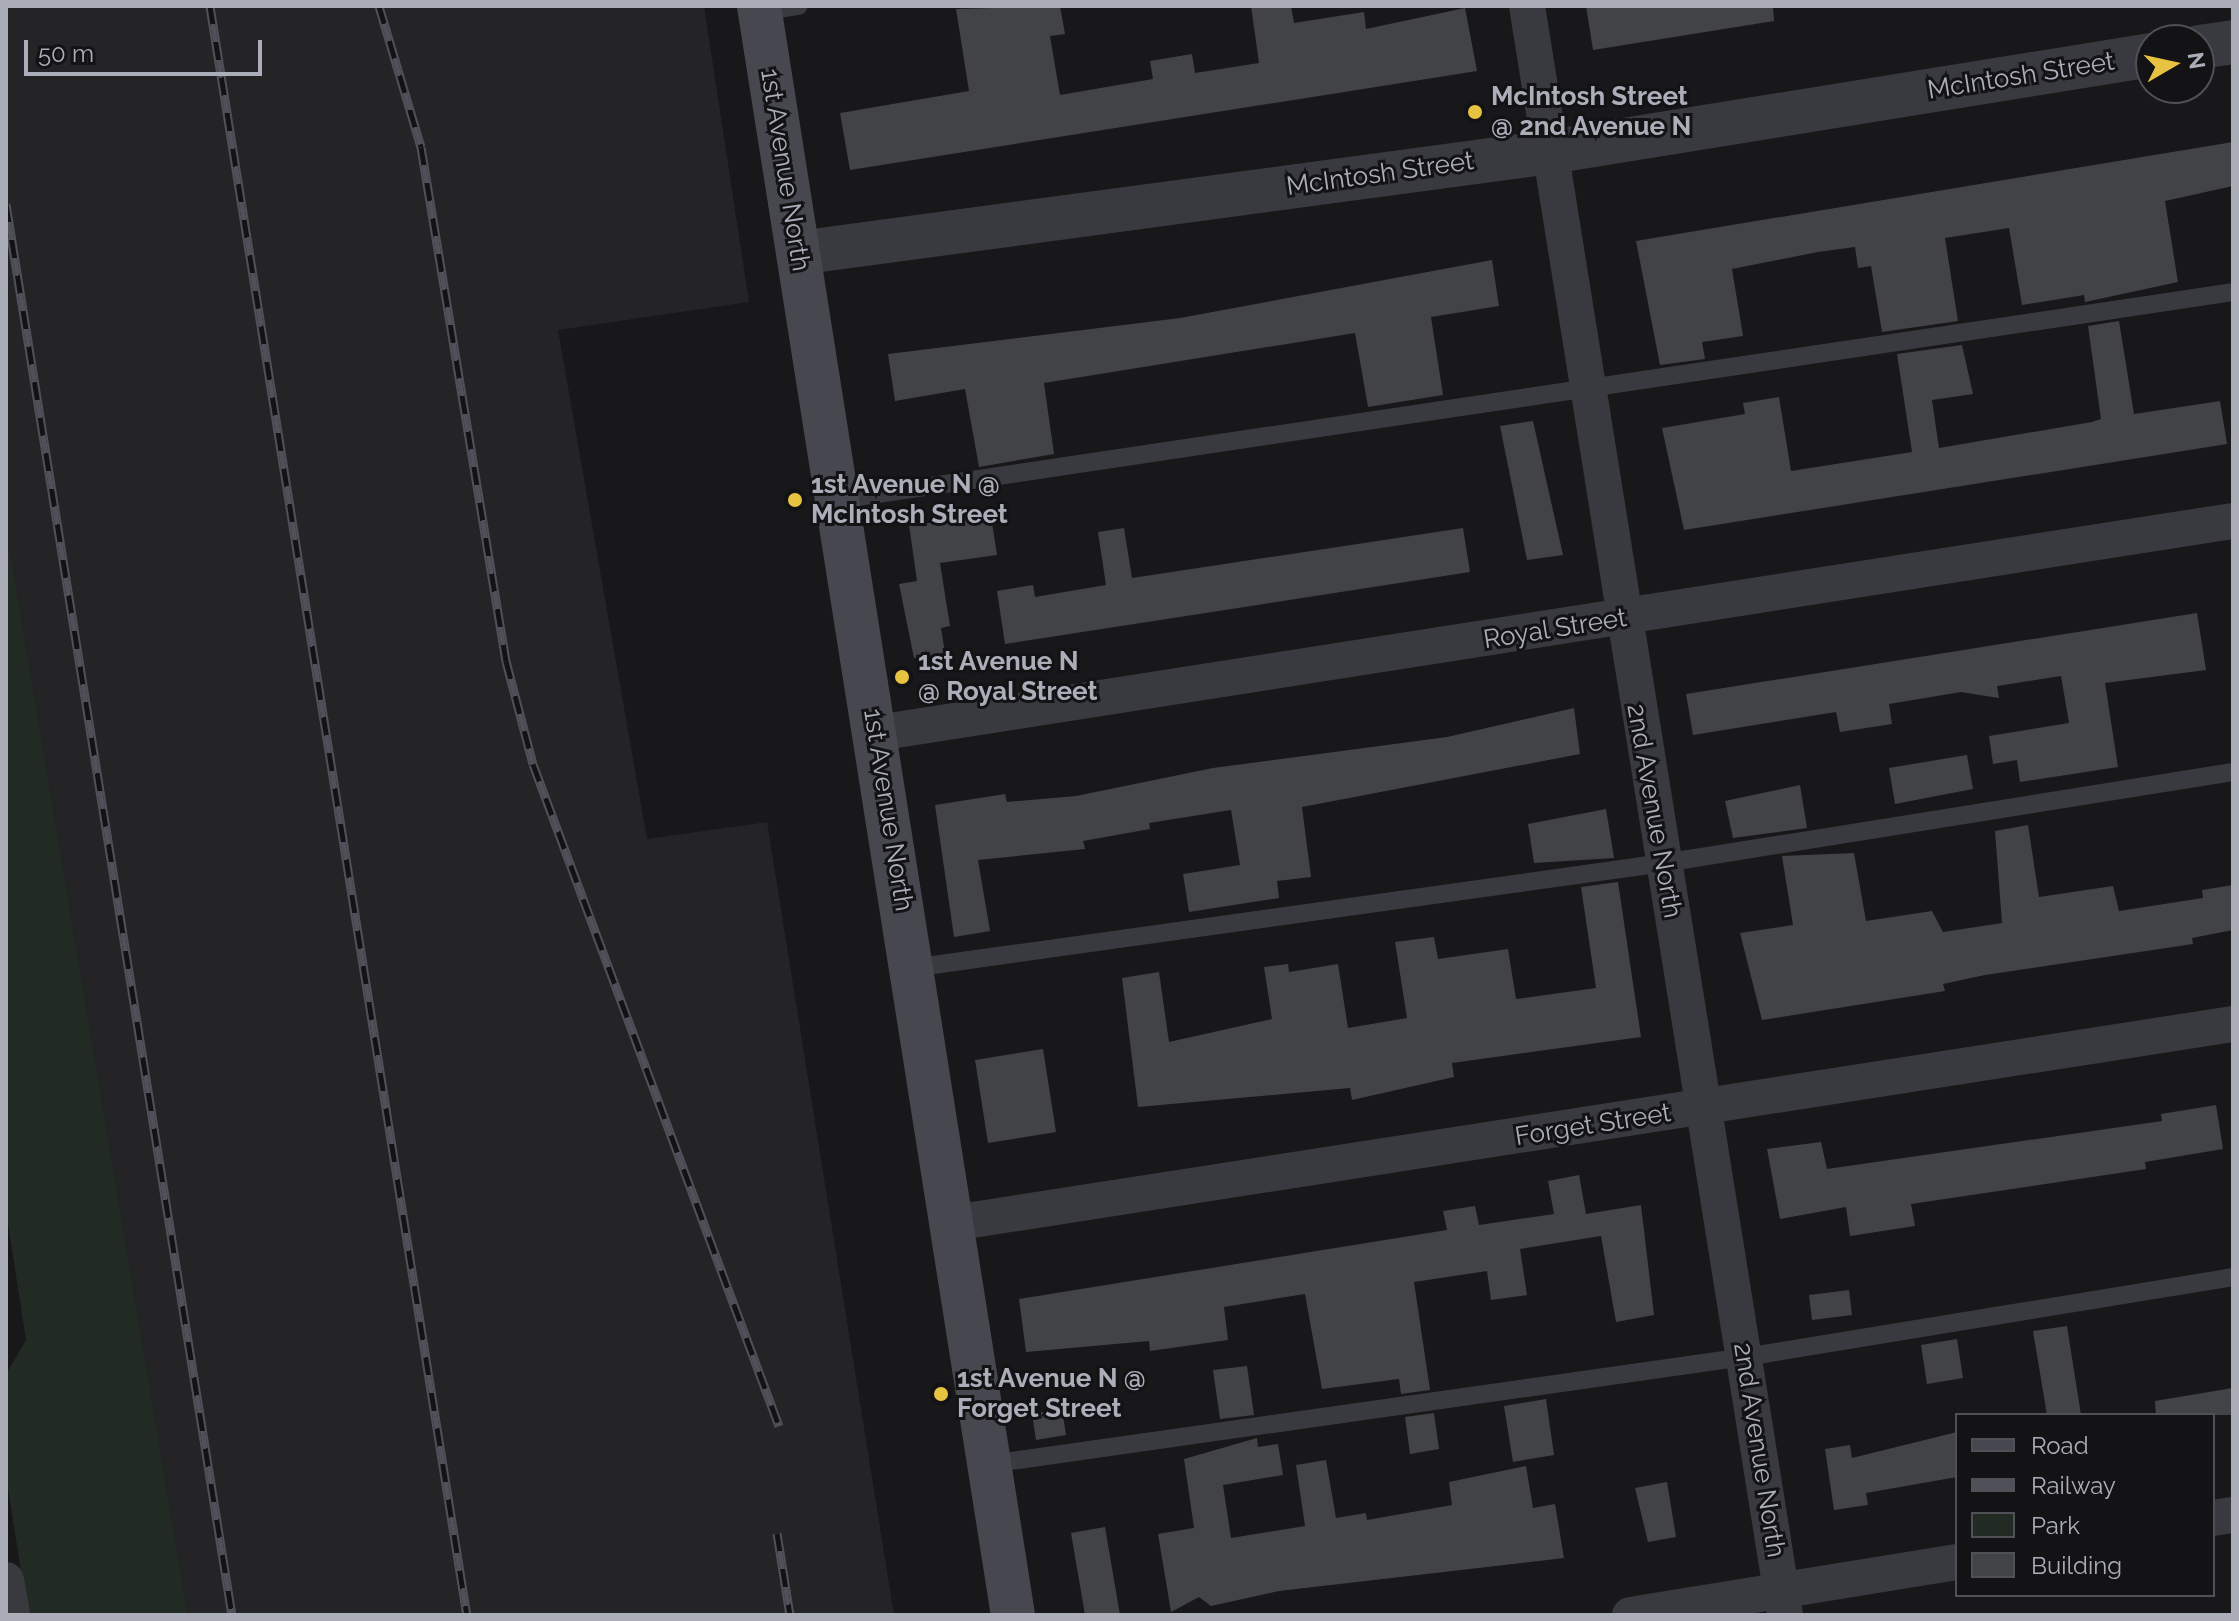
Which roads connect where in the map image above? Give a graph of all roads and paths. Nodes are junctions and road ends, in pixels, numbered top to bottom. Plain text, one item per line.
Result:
1 (1527, 6) edge
2 (773, 8) edge
3 (2135, 58) edge
4 (1550, 152) junction
5 (798, 253) junction
6 (2233, 292) edge
7 (1587, 392) junction
8 (837, 500) junction
9 (2233, 521) edge
10 (1621, 618) junction
11 (877, 733) junction
12 (2233, 772) edge
13 (1664, 863) junction
14 (912, 968) junction
15 (2233, 1024) edge
16 (1702, 1108) junction
17 (953, 1223) junction
18 (2233, 1277) edge
19 (1745, 1357) junction
20 (989, 1464) junction
21 (1955, 1562) edge
22 (6, 1580) edge
23 (1783, 1604) edge
24 (12, 1615) edge
25 (1013, 1615) edge
26 (1630, 1615) edge

1 - 4 street, 2nd Avenue North
2 - 5 main road, 1st Avenue North
3 - 4 street, McIntosh Street
4 - 5 street, McIntosh Street
4 - 7 street, 2nd Avenue North
5 - 8 main road, 1st Avenue North
6 - 7 lane
7 - 8 lane
7 - 10 street, 2nd Avenue North
8 - 11 main road, 1st Avenue North
9 - 10 street, Royal Street
10 - 11 street, Royal Street
10 - 13 street, 2nd Avenue North
11 - 14 main road, 1st Avenue North
12 - 13 lane
13 - 14 lane
13 - 16 street, 2nd Avenue North
14 - 17 main road, 1st Avenue North
15 - 16 street, Forget Street
16 - 17 street, Forget Street
16 - 19 street, 2nd Avenue North
17 - 20 main road, 1st Avenue North
18 - 19 lane
19 - 20 lane
19 - 23 street, 2nd Avenue North
20 - 25 main road, 1st Avenue North
21 - 23 street
22 - 24 street
23 - 26 street

